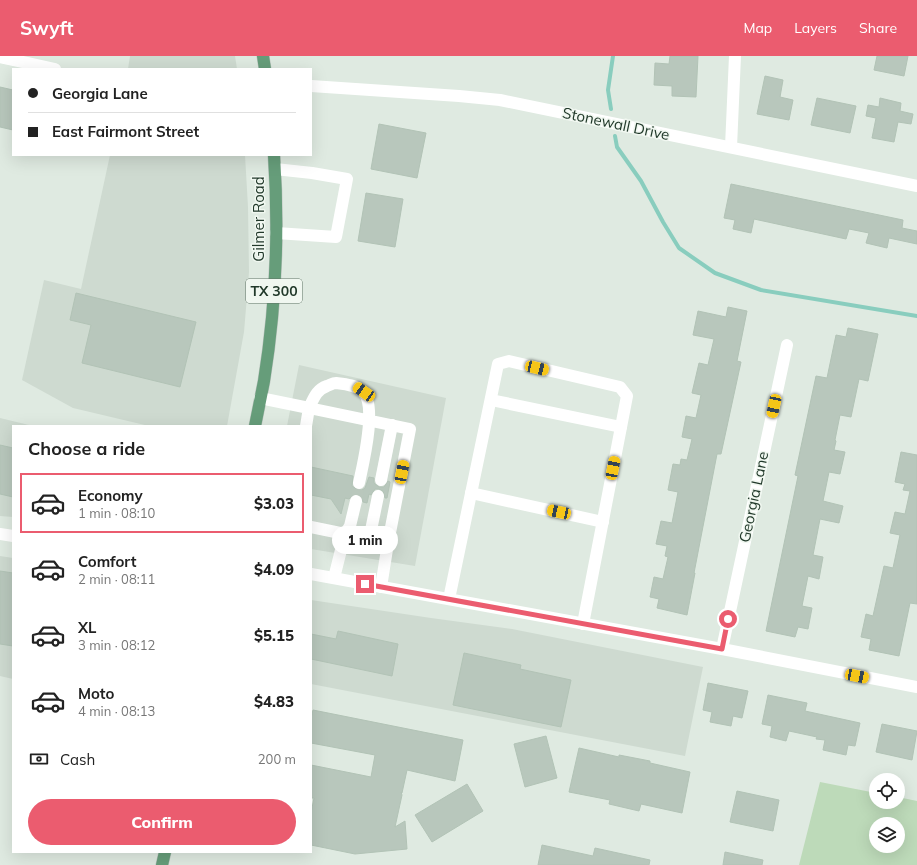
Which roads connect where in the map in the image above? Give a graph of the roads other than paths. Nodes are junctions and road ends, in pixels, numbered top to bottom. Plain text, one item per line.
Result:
1 (263, 56) edge
2 (735, 56) edge
3 (0, 57) edge
4 (50, 68) edge
5 (265, 68) edge
6 (312, 86) edge
7 (731, 147) junction
8 (274, 156) edge
9 (275, 169) junction
10 (917, 186) edge
11 (276, 233) junction
12 (787, 345) dead end
13 (260, 398) junction
14 (491, 400) junction
15 (309, 408) junction
16 (370, 421) junction
17 (255, 425) edge
18 (306, 425) edge
19 (392, 425) junction
20 (621, 427) junction
21 (381, 480) dead end
22 (359, 483) tunnel mouth
23 (471, 493) junction
24 (378, 496) dead end
25 (356, 501) tunnel mouth
26 (603, 522) junction
27 (312, 528) edge
28 (0, 534) edge
29 (344, 534) junction
30 (12, 536) edge
31 (370, 540) junction
32 (388, 543) junction
33 (312, 574) edge
34 (334, 578) junction
35 (381, 587) junction
36 (449, 599) junction
37 (583, 624) junction
38 (722, 649) junction
39 (917, 687) edge
40 (165, 853) edge
41 (162, 865) edge

1 - 5 main road
2 - 7 street
3 - 4 street
6 - 7 street, Stonewall Drive
7 - 10 street, Stonewall Drive
8 - 9 main road, Gilmer Road / TX 300
9 - 11 main road, Gilmer Road / TX 300
9 - 11 street
11 - 13 main road, Gilmer Road / TX 300
12 - 38 street, Georgia Lane
13 - 15 street
13 - 17 main road, Gilmer Road / TX 300
14 - 20 street
14 - 20 street
14 - 23 street
15 - 16 street
15 - 16 street
15 - 18 street
16 - 19 street
16 - 22 street
19 - 21 street
19 - 32 street
20 - 26 street
23 - 26 street
23 - 36 street
24 - 31 street
25 - 29 street
26 - 37 street
27 - 29 street
28 - 30 street
29 - 31 street
29 - 34 street
31 - 32 street
32 - 35 street
33 - 34 street
34 - 35 street
35 - 36 street
36 - 37 street
37 - 38 street
38 - 39 street
40 - 41 main road

